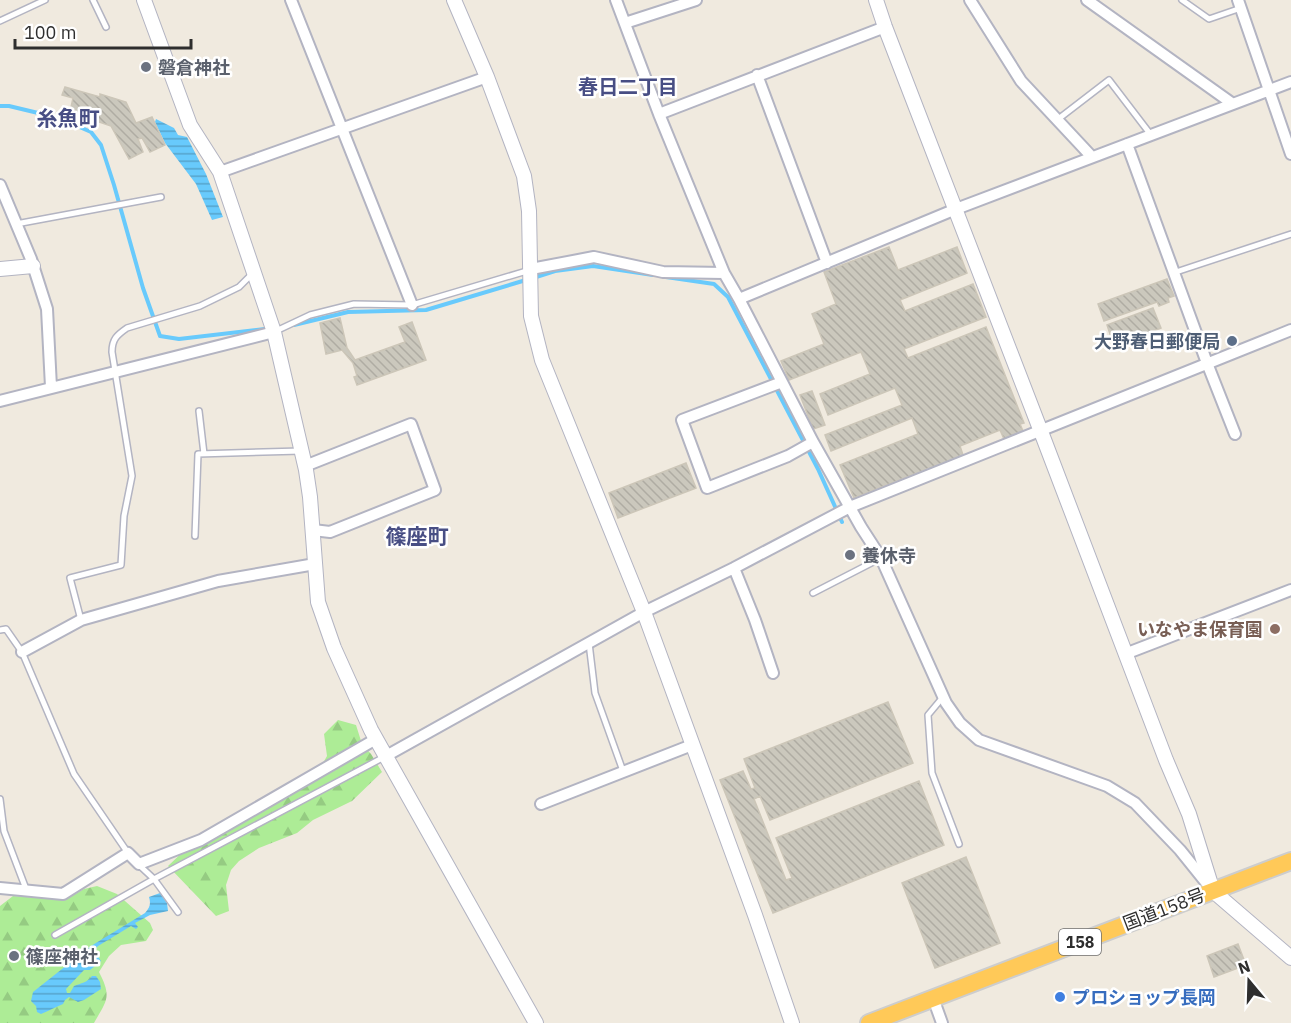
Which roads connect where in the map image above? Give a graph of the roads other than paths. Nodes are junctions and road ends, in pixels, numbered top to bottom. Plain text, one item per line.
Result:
1 (45, 0) edge
2 (93, 0) edge
3 (144, 0) edge
4 (291, 0) edge
5 (454, 0) edge
6 (616, 0) edge
7 (696, 0) edge
8 (876, 0) edge
9 (970, 0) edge
10 (1087, 0) edge
11 (1182, 0) edge
12 (1240, 4) edge
13 (0, 21) edge
14 (626, 23) junction
15 (106, 27) dead end
16 (885, 27) junction
17 (757, 75) junction
18 (487, 77) junction
19 (1291, 82) edge
20 (1269, 90) junction
21 (1233, 104) junction
22 (659, 114) junction
23 (1057, 120) junction
24 (341, 129) junction
25 (1151, 135) junction
26 (1127, 144) junction
27 (1291, 154) edge
28 (1092, 157) junction
29 (220, 172) junction
30 (0, 185) edge
31 (161, 197) dead end
32 (956, 209) junction
33 (16, 224) junction
34 (1291, 234) edge
35 (827, 263) junction
36 (33, 266) junction
37 (0, 269) edge
38 (531, 269) junction
39 (254, 272) junction
40 (724, 273) junction
41 (1173, 273) junction
42 (740, 299) junction
43 (412, 305) junction
44 (1291, 330) edge
45 (274, 332) junction
46 (1207, 363) junction
47 (116, 371) junction
48 (782, 382) junction
49 (51, 387) junction
50 (0, 401) edge
51 (199, 411) dead end
52 (1040, 429) junction
53 (1235, 434) dead end
54 (813, 442) junction
55 (302, 451) junction
56 (204, 454) junction
57 (305, 466) junction
58 (850, 507) junction
59 (313, 530) junction
60 (195, 536) dead end
61 (881, 558) junction
62 (315, 564) junction
63 (734, 568) junction
64 (1291, 590) edge
65 (813, 593) dead end
66 (644, 612) junction
67 (81, 620) junction
68 (0, 630) edge
69 (589, 643) junction
70 (22, 652) junction
71 (1125, 654) junction
72 (773, 673) dead end
73 (944, 696) junction
74 (376, 739) junction
75 (692, 745) junction
76 (386, 756) junction
77 (623, 772) junction
78 (0, 799) edge
79 (541, 804) dead end
80 (959, 844) dead end
81 (128, 853) junction
82 (1291, 861) edge
83 (139, 864) junction
84 (154, 879) junction
85 (0, 888) edge
86 (27, 891) junction
87 (1213, 891) junction
88 (178, 912) dead end
89 (55, 935) dead end
90 (1291, 958) edge
91 (933, 998) junction
92 (536, 1023) edge
93 (792, 1023) edge
94 (869, 1023) edge
95 (942, 1023) edge

1 - 13 lane
2 - 15 lane
3 - 29 street
4 - 24 street
5 - 18 street
6 - 14 street
7 - 14 street
8 - 16 street
9 - 23 street
10 - 21 street
11 - 12 lane
12 - 20 street
14 - 22 street
16 - 17 street
16 - 32 street
17 - 22 street
17 - 35 street
18 - 24 street
18 - 38 street
19 - 20 street
20 - 21 street
20 - 27 street
21 - 25 street
22 - 40 street
23 - 25 lane
23 - 28 street
24 - 29 street
24 - 43 street
25 - 26 street
26 - 28 street
26 - 41 street
28 - 32 street
29 - 39 street
30 - 33 street
31 - 33 lane
32 - 35 street
32 - 52 street
33 - 36 street
34 - 41 lane
35 - 42 street
36 - 37 street
36 - 49 street
38 - 40 street
38 - 43 lane
38 - 66 street
39 - 45 street
39 - 47 lane
40 - 42 street
41 - 46 street
42 - 48 street
43 - 45 lane
44 - 46 street
45 - 47 street
45 - 55 street
46 - 52 street
46 - 53 street
47 - 49 street
47 - 67 lane
48 - 54 street
48 - 54 street
49 - 50 street
51 - 56 lane
52 - 58 street
52 - 71 street
54 - 58 street
55 - 56 lane
55 - 57 street
56 - 60 lane
57 - 59 street
57 - 59 street
58 - 61 street
58 - 63 street
59 - 62 street
61 - 65 lane
61 - 73 street
62 - 67 street
62 - 74 street
63 - 66 street
63 - 72 street
64 - 71 street
66 - 69 street
66 - 75 street
67 - 70 street
68 - 70 lane
69 - 76 street
69 - 77 lane
70 - 81 lane
71 - 87 street
73 - 80 lane
73 - 87 street
74 - 76 street
74 - 83 street
75 - 77 street
75 - 93 street
76 - 84 lane
76 - 92 street
77 - 79 street
78 - 86 lane
81 - 83 street
81 - 86 street
82 - 87 highway, 国道158号 / 158
83 - 84 lane
84 - 88 lane
84 - 89 lane
85 - 86 street
87 - 90 street
87 - 91 highway, 国道158号 / 158
91 - 94 highway, 国道158号 / 158
91 - 95 street

